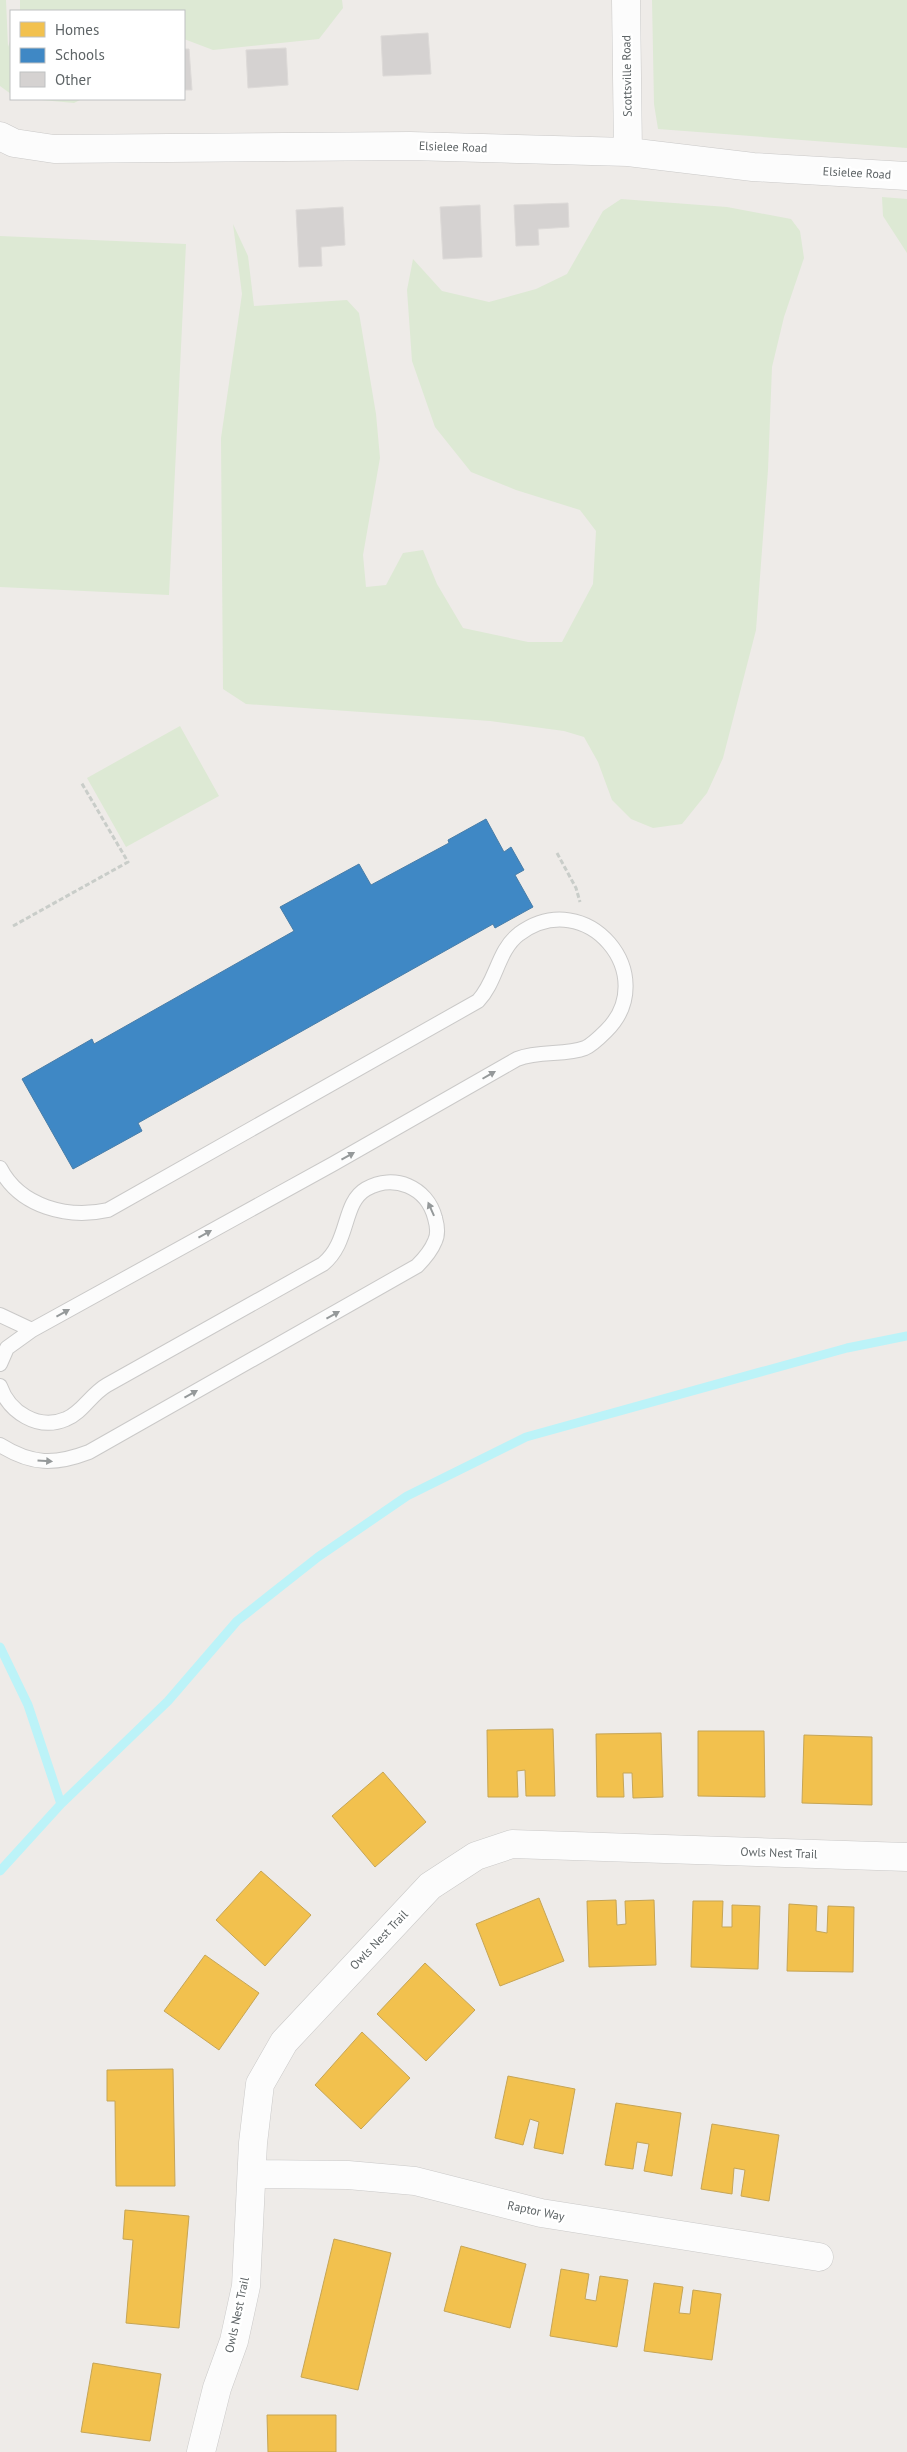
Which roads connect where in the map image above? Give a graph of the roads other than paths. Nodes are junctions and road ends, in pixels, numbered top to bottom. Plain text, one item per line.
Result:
1 (626, 0) edge
2 (0, 136) edge
3 (628, 152) junction
4 (907, 176) edge
5 (0, 1168) edge
6 (0, 1315) edge
7 (32, 1330) junction
8 (0, 1364) edge
9 (0, 1386) edge
10 (0, 1445) edge
11 (907, 1856) edge
12 (252, 2174) junction
13 (819, 2256) dead end
14 (201, 2452) edge

1 - 3 street, Scottsville Road
2 - 3 street, Elsielee Road
3 - 4 street, Elsielee Road
7 -> 5 lane
6 - 7 lane
7 - 8 lane
10 -> 9 lane
11 - 12 street, Owls Nest Trail
12 - 13 street, Raptor Way
12 - 14 street, Owls Nest Trail

